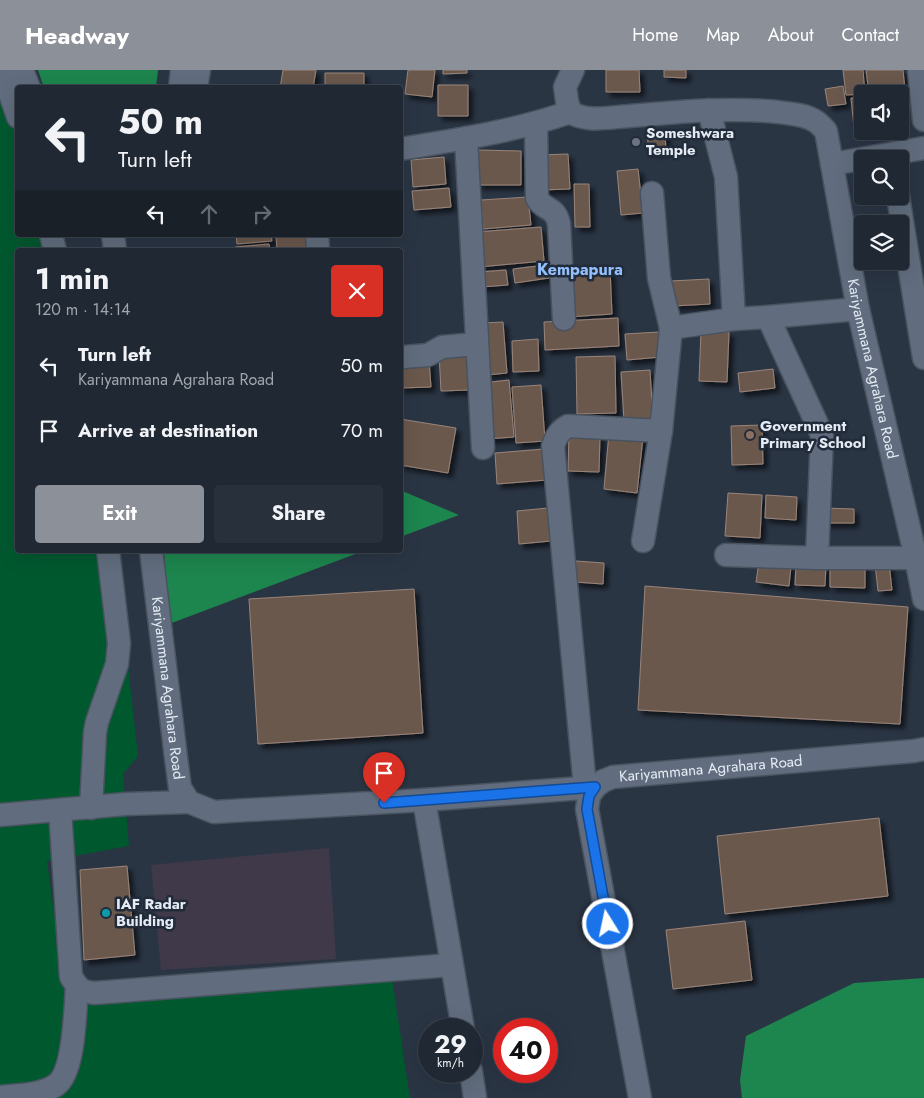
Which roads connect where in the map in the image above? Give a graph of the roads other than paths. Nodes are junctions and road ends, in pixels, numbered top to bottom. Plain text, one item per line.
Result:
1 (2, 70) edge
2 (22, 70) edge
3 (182, 70) edge
4 (199, 70) edge
5 (573, 70) edge
6 (919, 70) edge
7 (28, 85) edge
8 (180, 85) edge
9 (196, 85) edge
10 (15, 108) edge
11 (709, 110) junction
12 (570, 112) junction
13 (924, 120) edge
14 (536, 123) junction
15 (466, 138) junction
16 (403, 148) edge
17 (924, 148) edge
18 (909, 152) edge
19 (854, 161) edge
20 (832, 164) junction
21 (652, 193) dead end
22 (900, 205) edge
23 (919, 292) edge
24 (858, 309) junction
25 (768, 317) junction
26 (564, 319) dead end
27 (734, 319) junction
28 (671, 328) junction
29 (477, 344) junction
30 (923, 345) edge
31 (404, 357) dead end
32 (661, 431) junction
33 (483, 448) dead end
34 (643, 541) dead end
35 (108, 553) edge
36 (151, 553) edge
37 (726, 555) dead end
38 (817, 558) junction
39 (916, 558) junction
40 (924, 599) edge
41 (924, 748) edge
42 (590, 787) junction
43 (424, 800) junction
44 (189, 802) junction
45 (91, 808) junction
46 (60, 810) junction
47 (0, 815) edge
48 (452, 964) junction
49 (77, 986) junction
50 (461, 1018) edge
51 (473, 1083) edge
52 (0, 1098) edge
53 (476, 1098) edge
54 (640, 1098) edge

1 - 10 street
2 - 7 street
3 - 8 street
4 - 9 street
5 - 12 street
6 - 13 street
11 - 12 street, Kariyammana Agrahara Road
11 - 20 street, Kariyammana Agrahara Road
11 - 27 street
12 - 14 street
14 - 15 street
14 - 26 street
15 - 16 street
15 - 29 street
17 - 18 street
19 - 20 street
20 - 24 street, Kariyammana Agrahara Road
21 - 28 street
22 - 23 street
23 - 30 street
24 - 25 street
24 - 39 street, Kariyammana Agrahara Road
25 - 27 street
25 - 38 street
27 - 28 street
28 - 32 street
29 - 31 street
29 - 33 street
32 - 34 street
32 - 42 street
35 - 45 street
36 - 44 street, Kariyammana Agrahara Road
37 - 38 street
38 - 39 street
39 - 40 street, Kariyammana Agrahara Road
41 - 42 street, Kariyammana Agrahara Road
42 - 43 street, Kariyammana Agrahara Road
42 - 54 street
43 - 44 street, Kariyammana Agrahara Road
43 - 48 street
44 - 45 street
45 - 46 street
46 - 47 street
46 - 49 street
48 - 49 street
48 - 50 street
49 - 52 street
51 - 53 street

